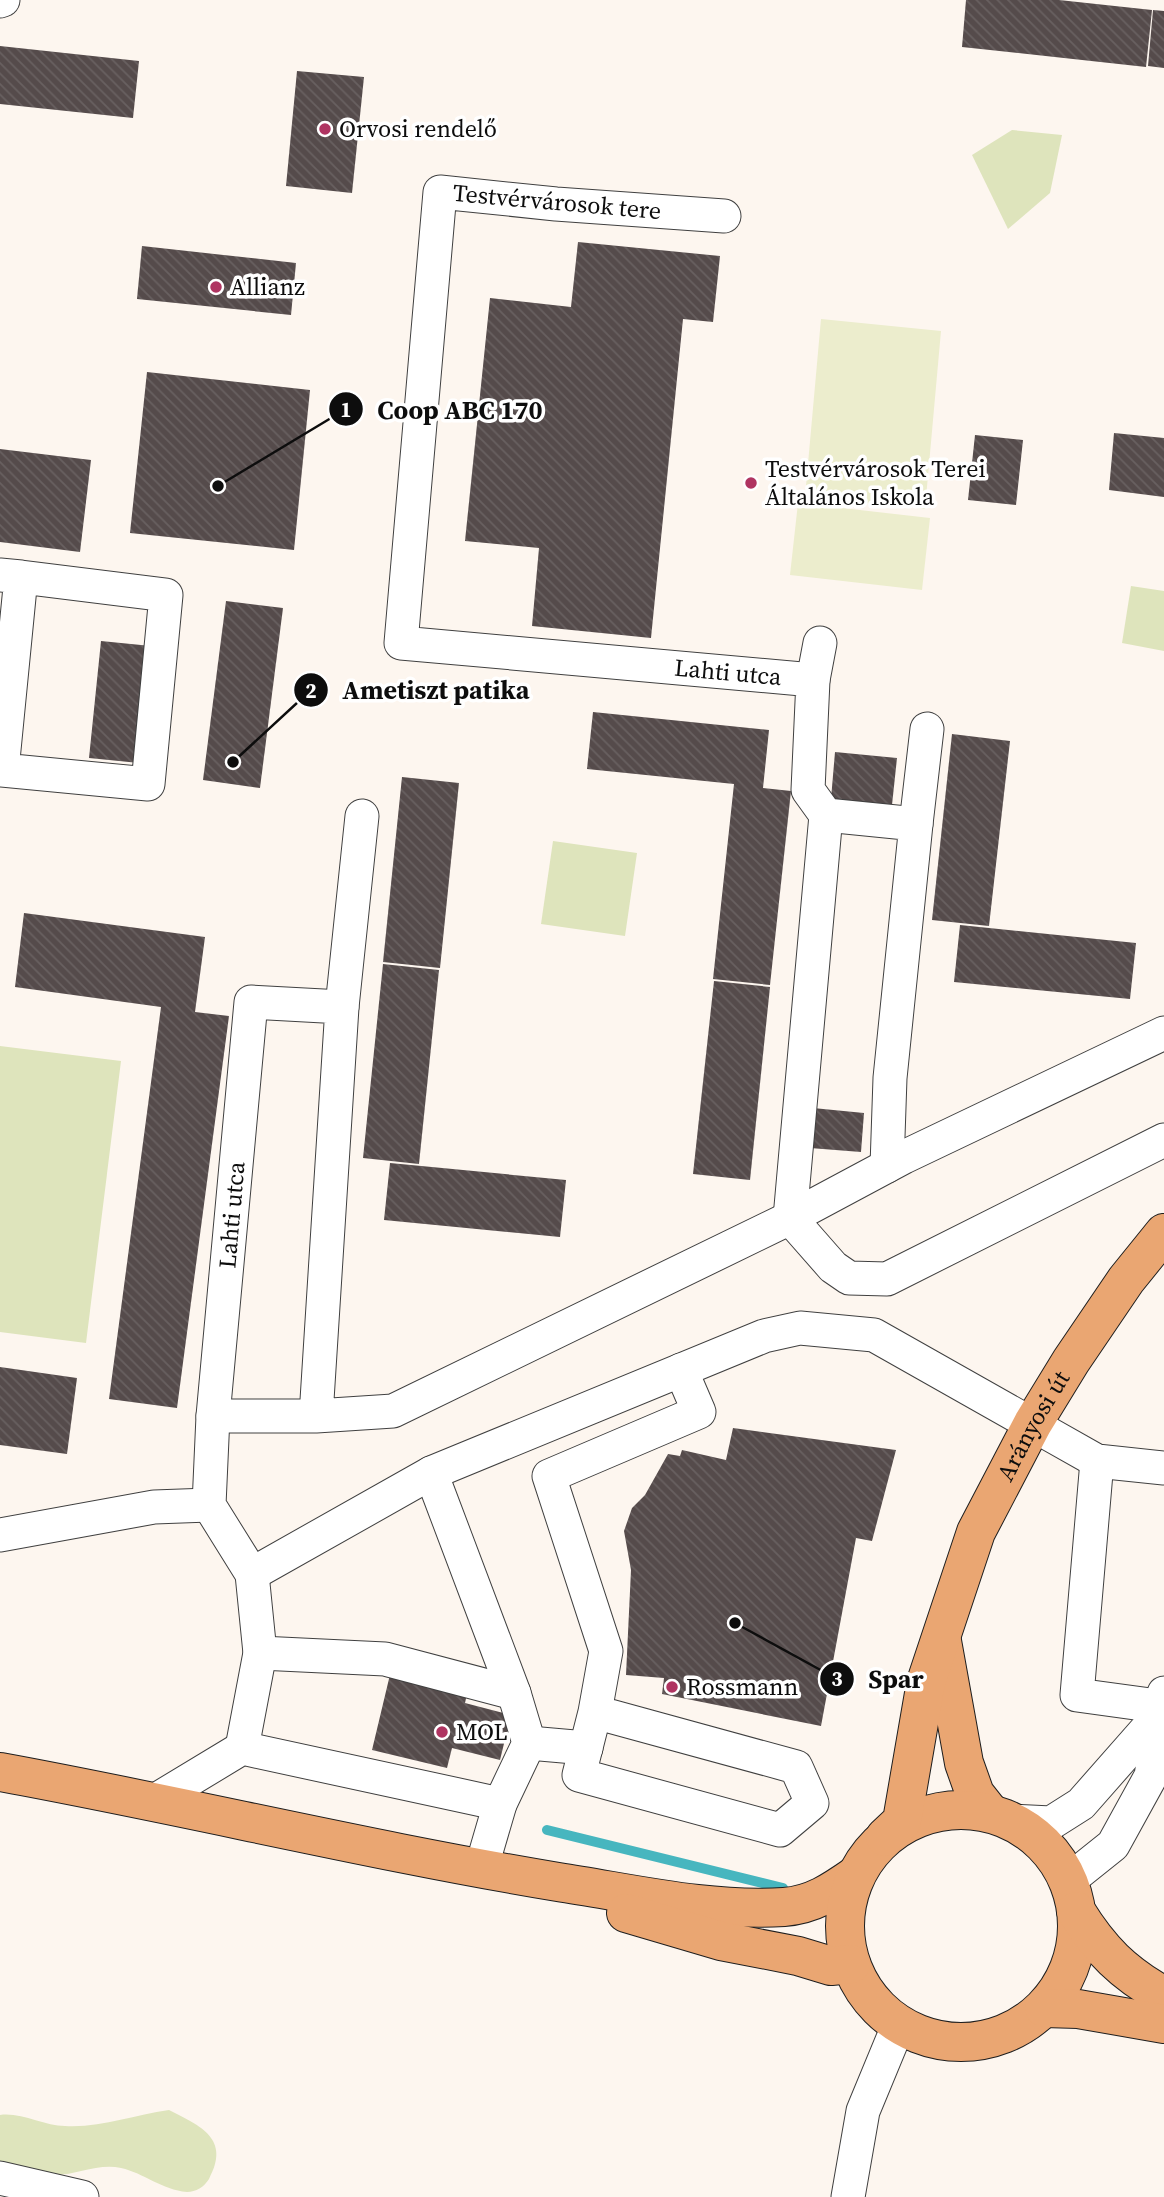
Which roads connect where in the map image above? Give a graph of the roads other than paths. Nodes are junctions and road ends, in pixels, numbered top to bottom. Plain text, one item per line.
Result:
1 (724, 216) dead end
2 (10, 576) edge
3 (820, 643) dead end
4 (501, 652) joint
5 (813, 680) junction
6 (927, 729) dead end
7 (826, 815) junction
8 (362, 816) dead end
9 (916, 824) junction
10 (342, 1007) junction
11 (1164, 1033) edge
12 (1164, 1140) edge
13 (887, 1166) junction
14 (790, 1218) junction
15 (1164, 1233) edge
16 (681, 1370) junction
17 (213, 1416) junction
18 (316, 1416) junction
19 (1033, 1423) junction
20 (1097, 1461) junction
21 (1164, 1468) edge
22 (431, 1473) junction
23 (209, 1505) junction
24 (0, 1535) edge
25 (252, 1574) junction
26 (941, 1639) junction
27 (260, 1653) junction
28 (514, 1693) junction
29 (1163, 1705) edge
30 (595, 1712) junction
31 (529, 1743) junction
32 (242, 1748) junction
33 (586, 1748) junction
34 (0, 1772) edge
35 (156, 1800) junction
36 (500, 1804) junction
37 (1001, 1817) junction
38 (883, 1839) junction
39 (481, 1869) junction
40 (856, 1875) junction
41 (1072, 1896) junction
42 (851, 1965) junction
43 (1164, 1996) edge
44 (1044, 2008) junction
45 (899, 2024) junction
46 (1164, 2024) edge
47 (0, 2178) edge
48 (82, 2197) edge
49 (848, 2197) edge

1 - 4 street, Testvérvárosok tere
2 - 2 street
3 - 5 street
4 - 5 street, Lahti utca
5 - 7 street, Lahti utca
6 - 9 street
7 - 9 street
7 - 14 street
8 - 10 street
9 - 13 street
10 - 17 street, Lahti utca
10 - 18 street
11 - 13 street
12 - 14 street
13 - 14 street
14 - 18 street
15 - 19 main road, Arányosi út
16 - 19 street
16 - 22 street
16 - 30 street
17 - 18 street
17 - 23 street
19 - 20 street
19 - 26 main road, Arányosi út
20 - 21 street
20 - 29 street
22 - 25 street
22 - 28 street
23 - 24 street
23 - 25 street
25 - 27 street
26 - 37 main road
26 - 38 main road, Arányosi út
27 - 28 street
27 - 32 street
28 - 31 street
29 - 37 street
29 - 41 street
30 - 33 street
30 - 33 street
31 - 33 street
31 - 36 street
32 - 35 street
32 - 36 street
34 - 35 main road
35 - 39 main road
36 - 39 street
37 - 38 main road
37 - 41 main road
38 - 40 main road
39 - 40 main road
39 - 42 main road
40 - 42 main road
41 - 43 main road
41 - 44 main road
42 - 45 main road
44 - 45 main road
44 - 46 main road
45 - 49 street
47 - 48 street

